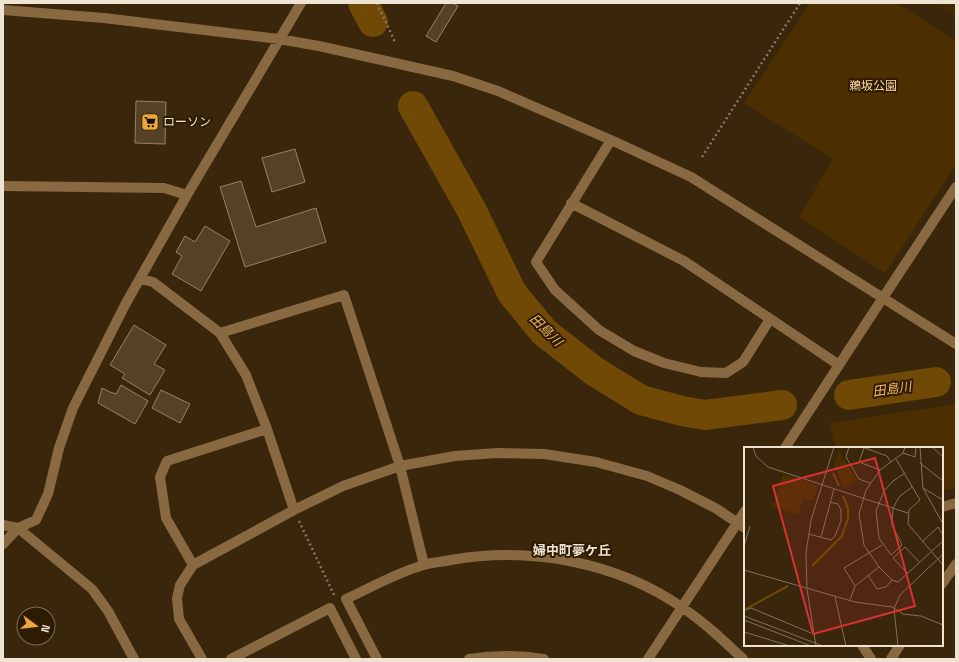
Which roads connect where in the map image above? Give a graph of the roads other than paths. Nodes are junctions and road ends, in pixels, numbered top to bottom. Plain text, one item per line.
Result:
1 (301, 3) edge
2 (3, 10) edge
3 (279, 39) junction
4 (611, 140) junction
5 (3, 186) edge
6 (956, 187) edge
7 (187, 195) junction
8 (571, 203) junction
9 (140, 279) junction
10 (883, 298) junction
11 (770, 319) junction
12 (220, 333) junction
13 (956, 344) edge
14 (839, 365) junction
15 (267, 429) junction
16 (786, 447) edge
17 (400, 466) junction
18 (956, 503) edge
19 (943, 507) edge
20 (294, 510) junction
21 (744, 514) edge
22 (3, 525) edge
23 (741, 525) edge
24 (18, 528) junction
25 (3, 544) edge
26 (956, 564) edge
27 (193, 565) junction
28 (424, 565) junction
29 (943, 583) edge
30 (682, 607) junction
31 (863, 646) edge
32 (899, 646) edge
33 (134, 659) edge
34 (202, 659) edge
35 (231, 659) edge
36 (356, 659) edge
37 (377, 659) edge
38 (469, 659) edge
39 (544, 659) edge
40 (648, 659) edge
41 (743, 659) edge
42 (871, 659) edge
43 (891, 659) edge

1 - 3 street
2 - 3 street
3 - 4 street
3 - 7 street
4 - 8 street
4 - 10 street
5 - 7 street
6 - 10 street
7 - 9 street
8 - 11 street
8 - 11 street
9 - 12 street
9 - 24 street
10 - 13 street
10 - 14 street
11 - 14 street
12 - 15 street
12 - 17 street
14 - 16 street
15 - 20 street
15 - 27 street
17 - 20 street
17 - 23 street
17 - 28 street
18 - 19 street
20 - 27 street
21 - 23 street
22 - 24 street
23 - 30 street
24 - 25 street
24 - 33 street
26 - 29 street
27 - 34 street
28 - 30 street
28 - 37 street
30 - 40 street
30 - 41 street
31 - 42 street
32 - 43 street
35 - 36 street
38 - 39 street

